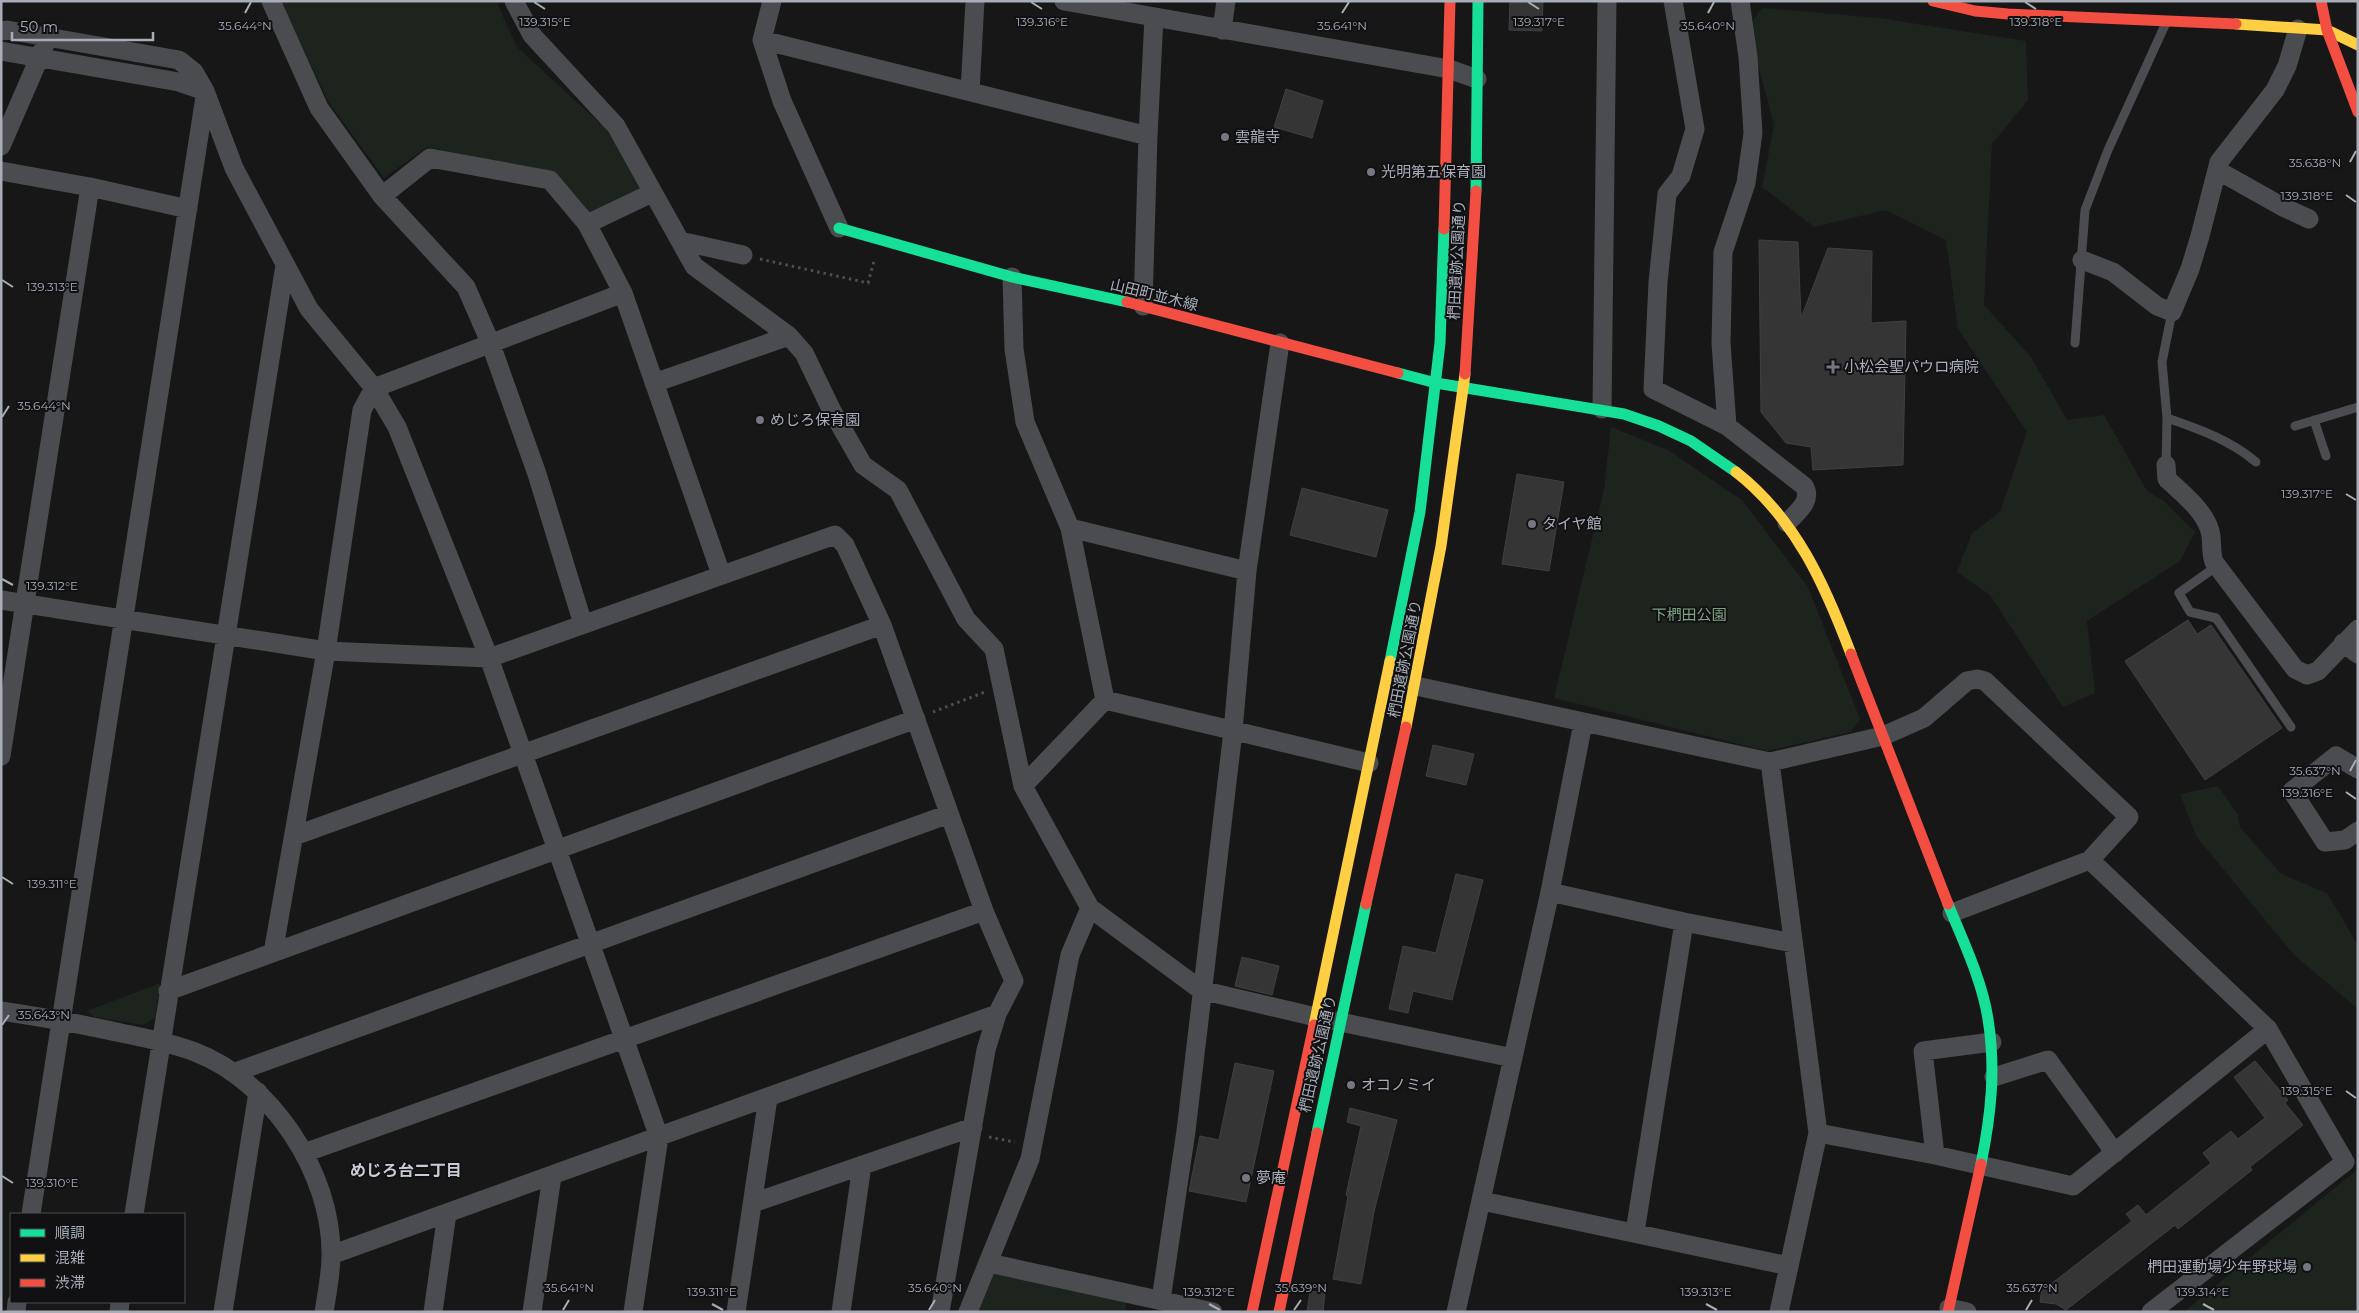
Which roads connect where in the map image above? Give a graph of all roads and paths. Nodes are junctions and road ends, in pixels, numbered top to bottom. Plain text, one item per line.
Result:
1 (271, 1) edge
2 (514, 1) edge
3 (772, 1) edge
4 (975, 1) edge
5 (1064, 1) edge
6 (1226, 1) edge
7 (1450, 1) edge
8 (1478, 1) edge
9 (1607, 1) edge
10 (1673, 1) edge
11 (1740, 1) edge
12 (1933, 1) edge
13 (2321, 1) edge
14 (1154, 17) junction
15 (2166, 22) junction
16 (2298, 29) junction
17 (1222, 30) junction
18 (2327, 30) junction
19 (1, 31) edge
20 (48, 36) junction
21 (762, 40) junction
22 (2358, 45) edge
23 (1, 51) edge
24 (39, 57) junction
25 (1449, 68) junction
26 (1477, 79) junction
27 (205, 91) junction
28 (970, 91) junction
29 (2358, 112) edge
30 (1148, 136) junction
31 (1, 146) edge
32 (2217, 170) junction
33 (1, 171) edge
34 (90, 187) junction
35 (652, 193) junction
36 (382, 196) junction
37 (188, 209) junction
38 (2309, 219) dead end
39 (587, 224) junction
40 (839, 228) joint
41 (680, 241) junction
42 (879, 241) junction
43 (743, 255) joint
44 (2082, 260) junction
45 (285, 265) junction
46 (1012, 277) junction
47 (623, 292) junction
48 (1143, 306) junction
49 (2172, 312) junction
50 (789, 336) junction
51 (490, 342) junction
52 (1280, 343) junction
53 (2076, 343) dead end
54 (1436, 382) junction
55 (654, 383) junction
56 (374, 388) junction
57 (1463, 388) junction
58 (2358, 407) edge
59 (1602, 409) junction
60 (2167, 418) junction
61 (2314, 420) junction
62 (1727, 426) junction
63 (2295, 426) dead end
64 (2326, 456) dead end
65 (2256, 462) dead end
66 (2166, 465) joint
67 (1787, 523) junction
68 (1070, 528) junction
69 (2217, 566) junction
70 (1247, 570) junction
71 (721, 574) junction
72 (1, 600) edge
73 (25, 604) junction
74 (125, 620) junction
75 (583, 624) junction
76 (882, 625) junction
77 (2358, 629) edge
78 (226, 635) junction
79 (2350, 649) edge
80 (326, 651) junction
81 (489, 658) junction
82 (1000, 686) junction
83 (1416, 686) junction
84 (1104, 700) junction
85 (916, 719) junction
86 (1583, 723) junction
87 (2291, 727) dead end
88 (1232, 731) junction
89 (1883, 736) junction
90 (522, 754) junction
91 (1, 756) edge
92 (1770, 762) junction
93 (1369, 763) junction
94 (2358, 769) edge
95 (1024, 786) junction
96 (949, 814) junction
97 (2358, 832) edge
98 (294, 836) junction
99 (556, 850) junction
100 (2090, 860) junction
101 (1550, 892) junction
102 (1090, 908) junction
103 (984, 911) junction
104 (1952, 913) junction
105 (1684, 922) junction
106 (1793, 943) junction
107 (589, 944) junction
108 (273, 953) junction
109 (1201, 990) junction
110 (168, 991) junction
111 (1, 1011) edge
112 (996, 1014) junction
113 (1316, 1017) junction
114 (61, 1020) junction
115 (1341, 1022) junction
116 (2268, 1029) junction
117 (623, 1040) junction
118 (160, 1041) junction
119 (1992, 1042) junction
120 (1513, 1058) junction
121 (233, 1073) junction
122 (1994, 1077) junction
123 (258, 1092) junction
124 (768, 1098) junction
125 (972, 1130) junction
126 (1818, 1133) junction
127 (659, 1137) junction
128 (1033, 1146) junction
129 (304, 1153) junction
130 (2115, 1153) junction
131 (1935, 1155) junction
132 (862, 1165) junction
133 (1980, 1165) junction
134 (552, 1176) junction
135 (1482, 1201) junction
136 (753, 1203) junction
137 (31, 1213) edge
138 (134, 1213) edge
139 (447, 1213) junction
140 (1635, 1232) junction
141 (332, 1255) junction
142 (989, 1263) junction
143 (1789, 1266) junction
144 (1161, 1300) junction
145 (1126, 1303) edge
146 (1954, 1310) edge
147 (223, 1312) edge
148 (324, 1312) edge
149 (433, 1312) edge
150 (532, 1312) edge
151 (633, 1312) edge
152 (736, 1312) edge
153 (841, 1312) edge
154 (940, 1312) edge
155 (968, 1312) edge
156 (1213, 1312) edge
157 (1252, 1312) edge
158 (1279, 1312) edge
159 (1456, 1312) edge
160 (1779, 1312) edge
161 (2150, 1312) edge

1 - 36 street
2 - 35 street
3 - 21 street
4 - 28 street
5 - 14 street
6 - 17 street
7 - 25 street, 椚田遺跡公園通り
8 - 26 street, 椚田遺跡公園通り
9 - 59 street
10 - 62 street
11 - 62 street
12 - 15 street
13 - 18 street
14 - 17 street
14 - 30 street
15 - 16 street
15 - 44 lane
16 - 18 street
16 - 32 street
17 - 25 street
18 - 22 street
18 - 29 street
19 - 20 street
20 - 24 street
20 - 27 street
21 - 28 street
21 - 40 street
23 - 24 street
24 - 27 street
24 - 31 street
25 - 26 street
25 - 54 street, 椚田遺跡公園通り
26 - 57 street, 椚田遺跡公園通り
27 - 37 street
27 - 45 street
28 - 30 street
30 - 48 street
32 - 38 street
32 - 49 street
33 - 34 street
34 - 37 street
34 - 73 street
35 - 39 street
35 - 41 street
36 - 39 street
36 - 51 street
37 - 74 street
39 - 47 street
40 - 42 street, 山田町並木線
41 - 43 street
41 - 50 street
42 - 43 path
42 - 46 street, 山田町並木線
44 - 49 street
44 - 53 lane
45 - 56 street
45 - 78 street
46 - 48 street, 山田町並木線
46 - 68 street
47 - 51 street
47 - 55 street
48 - 52 street, 山田町並木線
49 - 60 lane
50 - 55 street
50 - 82 street
51 - 56 street
51 - 75 street
52 - 54 street, 山田町並木線
52 - 70 street
54 - 57 street, 山田町並木線
54 - 93 street, 椚田遺跡公園通り
55 - 71 street
56 - 80 street
56 - 81 street
57 - 59 street, 山田町並木線
57 - 83 street, 椚田遺跡公園通り
58 - 61 lane
59 - 67 street, 山田町並木線
60 - 65 lane
60 - 66 lane
61 - 63 lane
61 - 64 lane
62 - 67 street
66 - 69 street
67 - 89 street, 山田町並木線
68 - 70 street
68 - 84 street
69 - 79 street
69 - 87 lane
70 - 88 street
71 - 75 street
71 - 76 street
72 - 73 street
73 - 74 street
73 - 91 street
74 - 78 street
74 - 114 street
75 - 81 street
76 - 85 street
76 - 90 street
77 - 79 street
78 - 80 street
78 - 110 street
80 - 81 street
80 - 98 street
81 - 90 street
82 - 85 path
82 - 95 street
83 - 86 street
83 - 115 street, 椚田遺跡公園通り
84 - 88 street
84 - 95 street
85 - 96 street
85 - 99 street
86 - 92 street
86 - 101 street
88 - 93 street
88 - 109 street
89 - 92 street
89 - 100 street
89 - 104 street, 山田町並木線
90 - 98 street
90 - 99 street
92 - 106 street
93 - 113 street, 椚田遺跡公園通り
94 - 97 street
95 - 102 street
96 - 103 street
96 - 107 street
98 - 108 street
99 - 107 street
99 - 108 street
100 - 104 street
100 - 116 street
101 - 105 street
101 - 120 street
102 - 109 street
102 - 128 street
103 - 112 street
103 - 117 street
104 - 119 street, 山田町並木線
105 - 106 street
105 - 140 street
106 - 126 street
107 - 117 street
107 - 121 street
108 - 110 street
109 - 113 street
109 - 144 street
110 - 118 street
111 - 114 street
112 - 124 street
112 - 125 street
113 - 115 street
113 - 157 street, 椚田遺跡公園通り
114 - 118 street
114 - 137 street
115 - 120 street
115 - 158 street, 椚田遺跡公園通り
116 - 130 street
116 - 161 street
117 - 127 street
117 - 129 street
118 - 121 street
118 - 138 street
119 - 122 street, 山田町並木線
119 - 131 street
120 - 135 street
121 - 123 street
122 - 130 street
122 - 133 street, 山田町並木線
123 - 129 street
123 - 147 street
124 - 127 street
124 - 136 street
125 - 128 path
125 - 132 street
125 - 154 street
126 - 131 street
126 - 143 street
127 - 134 street
127 - 151 street
128 - 142 street
129 - 141 street
130 - 133 street
131 - 133 street
132 - 136 street
132 - 153 street
133 - 146 street, 山田町並木線
134 - 139 street
134 - 150 street
135 - 140 street
135 - 159 street
136 - 152 street
139 - 141 street
139 - 149 street
140 - 143 street
141 - 148 street
142 - 145 street
142 - 155 street
143 - 160 street
144 - 145 street
144 - 156 street

